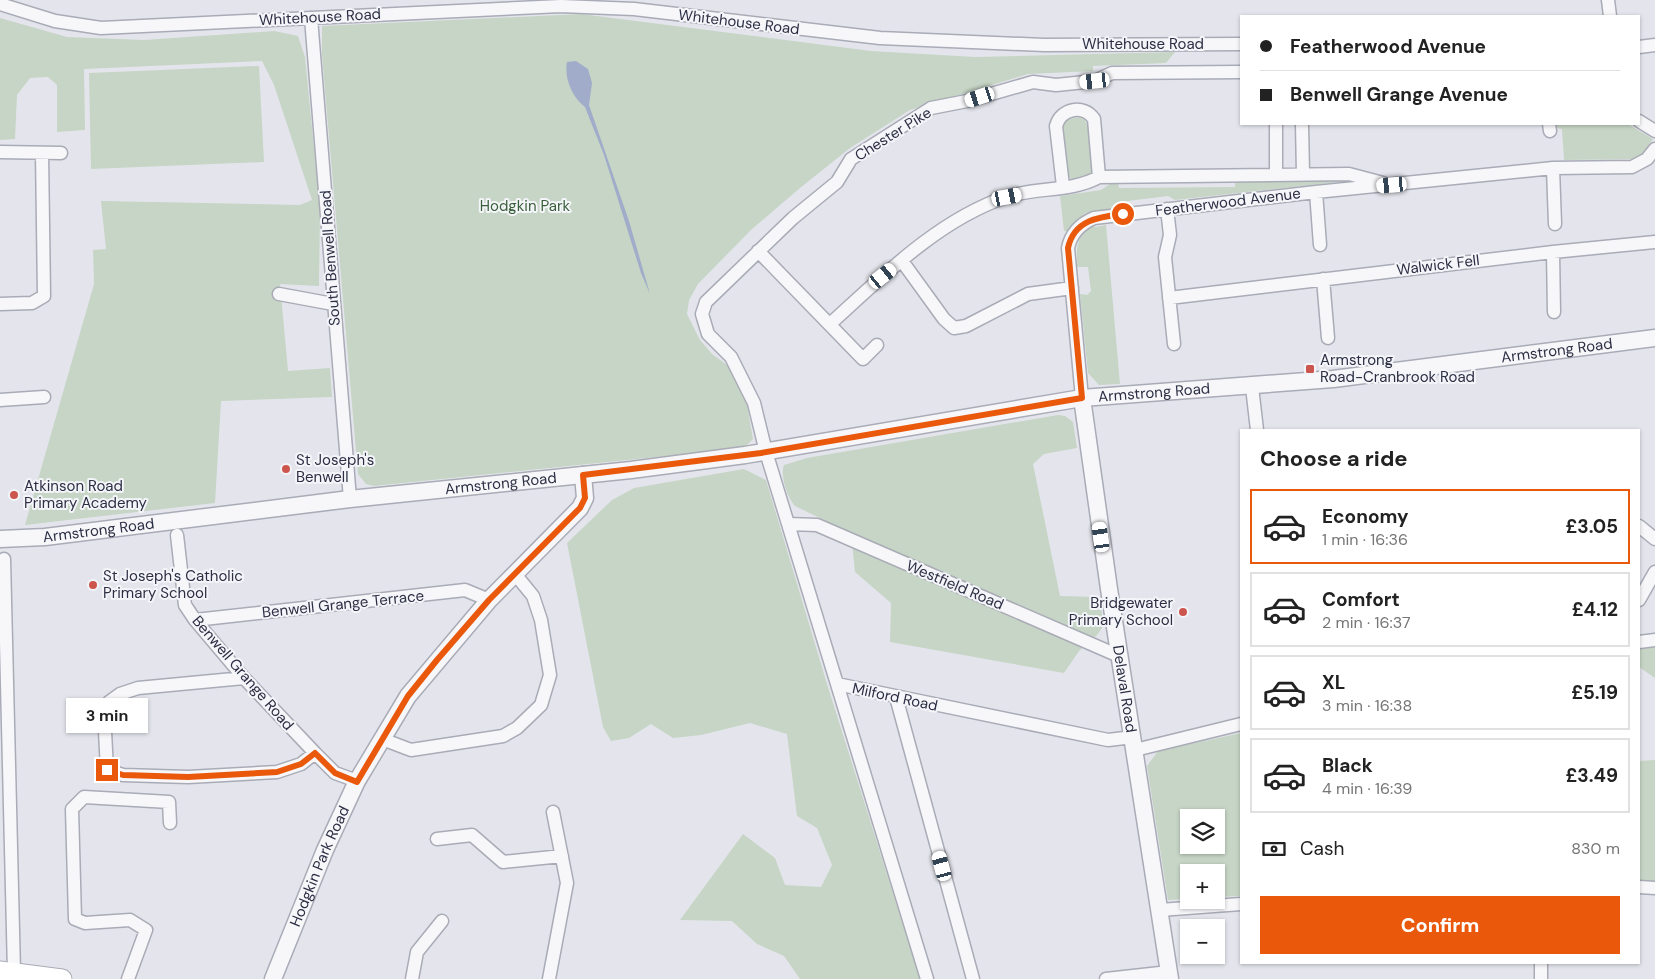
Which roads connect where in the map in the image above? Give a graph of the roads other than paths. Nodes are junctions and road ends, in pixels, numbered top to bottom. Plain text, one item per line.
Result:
1 (1608, 0) edge
2 (0, 4) edge
3 (1610, 15) edge
4 (311, 18) junction
5 (1240, 44) edge
6 (1655, 45) edge
7 (1640, 47) edge
8 (1240, 72) edge
9 (1640, 122) edge
10 (1276, 125) edge
11 (1302, 125) edge
12 (1655, 131) edge
13 (1655, 149) edge
14 (0, 152) edge
15 (42, 153) junction
16 (61, 153) dead end
17 (1552, 168) junction
18 (1303, 174) junction
19 (1276, 175) junction
20 (1100, 177) junction
21 (1392, 185) junction
22 (1063, 186) junction
23 (1316, 192) junction
24 (1167, 210) junction
25 (1555, 224) dead end
26 (1655, 242) edge
27 (1320, 246) dead end
28 (758, 251) junction
29 (1555, 252) junction
30 (902, 261) junction
31 (1323, 279) junction
32 (1072, 288) junction
33 (279, 294) dead end
34 (1170, 298) junction
35 (0, 304) edge
36 (332, 304) junction
37 (1554, 312) dead end
38 (830, 324) junction
39 (1328, 338) dead end
40 (1655, 338) edge
41 (1174, 344) dead end
42 (878, 345) dead end
43 (1252, 387) junction
44 (44, 397) dead end
45 (1082, 398) junction
46 (0, 400) edge
47 (1257, 429) edge
48 (766, 452) junction
49 (583, 475) junction
50 (350, 499) junction
51 (788, 524) junction
52 (1640, 527) edge
53 (177, 535) dead end
54 (0, 539) edge
55 (1655, 539) edge
56 (4, 559) dead end
57 (1655, 572) edge
58 (515, 574) junction
59 (1640, 598) edge
60 (489, 600) junction
61 (195, 620) junction
62 (1655, 640) edge
63 (1640, 642) edge
64 (1120, 656) junction
65 (244, 678) junction
66 (837, 684) junction
67 (896, 697) junction
68 (4, 705) edge
69 (1240, 724) edge
70 (382, 739) junction
71 (1134, 744) junction
72 (315, 753) junction
73 (357, 782) junction
74 (5, 806) edge
75 (553, 812) dead end
76 (170, 823) dead end
77 (437, 839) dead end
78 (562, 856) junction
79 (1640, 887) edge
80 (1655, 888) edge
81 (1240, 904) edge
82 (1160, 910) junction
83 (442, 921) dead end
84 (1541, 964) edge
85 (7, 972) edge
86 (1170, 975) edge
87 (62, 979) edge
88 (128, 979) edge
89 (273, 979) edge
90 (412, 979) edge
91 (549, 979) edge
92 (927, 979) edge
93 (973, 979) edge
94 (1106, 979) edge
95 (1541, 979) edge

1 - 3 street
2 - 4 street, Whitehouse Road
4 - 5 street, Whitehouse Road
4 - 36 street, South Benwell Road
6 - 7 street
8 - 28 street, Chester Pike
9 - 12 street
10 - 19 street, Featherwood Avenue
11 - 18 street, Featherwood Avenue
13 - 17 street, Featherwood Avenue
14 - 15 street
15 - 16 street
15 - 35 street
17 - 21 street, Featherwood Avenue
17 - 25 street
18 - 19 street, Featherwood Avenue
18 - 21 street, Featherwood Avenue
19 - 20 street, Featherwood Avenue
20 - 22 street, Featherwood Avenue
20 - 22 street
21 - 23 street, Featherwood Avenue
22 - 30 street, Featherwood Avenue
23 - 24 street, Featherwood Avenue
23 - 27 street, Featherwood Avenue
24 - 32 street, Featherwood Avenue
24 - 34 street
26 - 29 street, Walwick Fell
28 - 38 street
28 - 48 street, Chester Pike
29 - 31 street, Walwick Fell
29 - 37 street
30 - 32 street
30 - 38 street, Featherwood Avenue
31 - 34 street, Walwick Fell
31 - 39 street
32 - 45 street, Featherwood Avenue
33 - 36 street
34 - 41 street
36 - 50 street, South Benwell Road
38 - 42 street
40 - 43 street, Armstrong Road
43 - 45 street, Armstrong Road
43 - 47 street
44 - 46 street
45 - 48 street, Armstrong Road
45 - 64 street, Delaval Road
48 - 49 street, Armstrong Road
48 - 51 street, Milford Road
49 - 50 street, Armstrong Road
49 - 58 street, Hodgkin Park Road
50 - 54 street, Armstrong Road
51 - 64 street, Westfield Road
51 - 66 street, Milford Road
52 - 55 street
53 - 61 street, Benwell Grange Road
56 - 68 street
57 - 59 street
58 - 60 street, Hodgkin Park Road
58 - 70 street
60 - 61 street, Benwell Grange Terrace
60 - 70 street, Hodgkin Park Road
61 - 65 street, Benwell Grange Road
62 - 63 street
64 - 71 street, Delaval Road
65 - 72 street, Benwell Grange Road
65 - 72 street
66 - 67 street, Milford Road
66 - 92 street
67 - 71 street, Milford Road
67 - 93 street
68 - 74 street
69 - 71 street, Milford Road
70 - 73 street, Hodgkin Park Road
71 - 82 street, Delaval Road
72 - 73 street, Benwell Grange Road
73 - 89 street, Hodgkin Park Road
74 - 85 street
75 - 78 street
76 - 88 street
77 - 78 street
78 - 91 street
79 - 80 street
81 - 82 street
82 - 86 street, Delaval Road
83 - 90 street
84 - 95 street
85 - 87 main road
86 - 94 street

